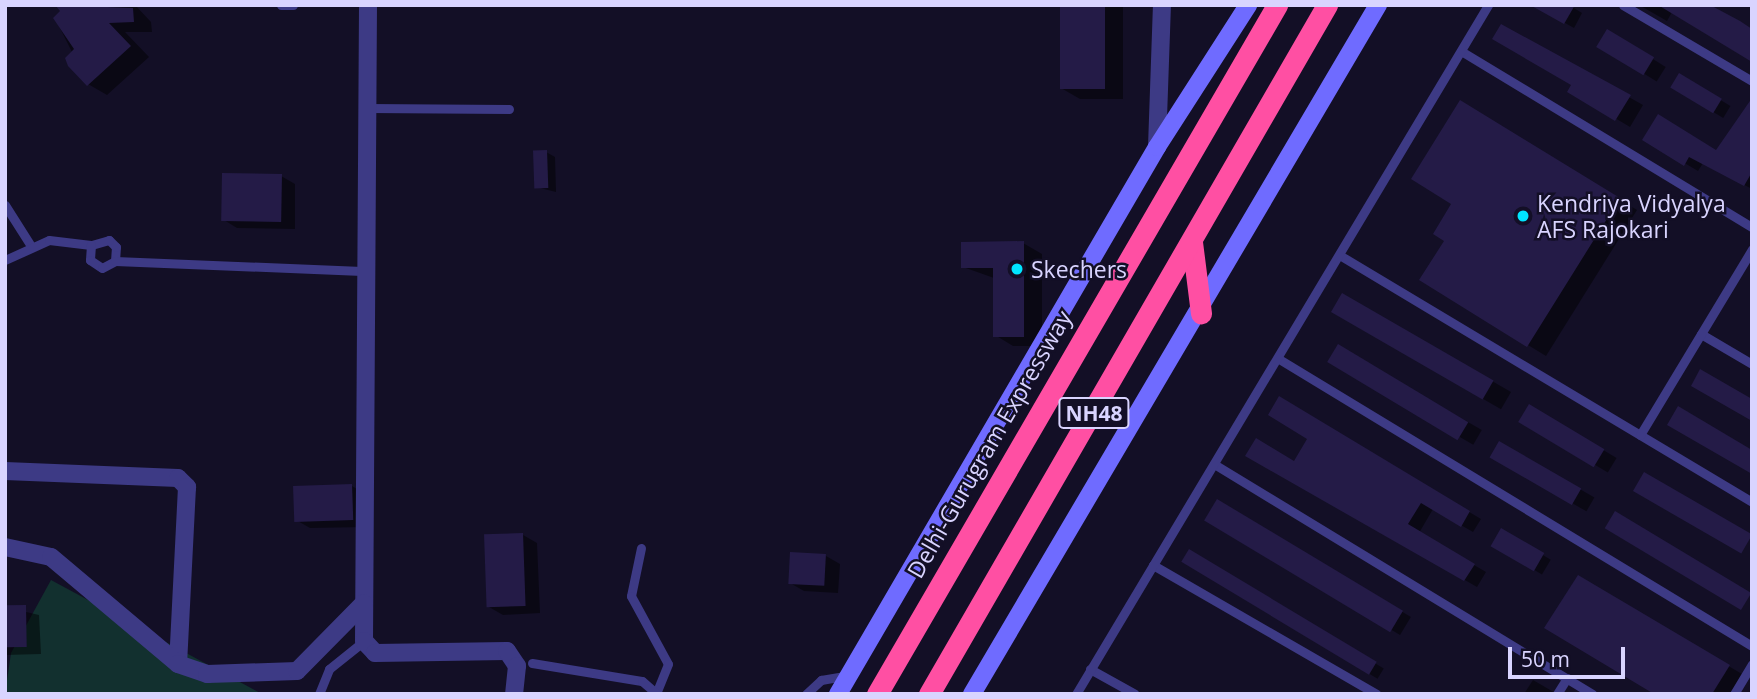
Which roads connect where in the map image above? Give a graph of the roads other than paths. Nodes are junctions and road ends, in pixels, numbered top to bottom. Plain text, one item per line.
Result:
1 (281, 5) edge
2 (293, 5) edge
3 (369, 5) edge
4 (1162, 5) edge
5 (1248, 5) edge
6 (1277, 5) edge
7 (1327, 5) edge
8 (1378, 5) edge
9 (1488, 5) edge
10 (1623, 5) edge
11 (1461, 51) junction
12 (1752, 81) edge
13 (367, 108) junction
14 (509, 108) dead end
15 (1157, 147) junction
16 (5, 205) edge
17 (1752, 227) edge
18 (1192, 242) junction
19 (90, 245) junction
20 (31, 246) junction
21 (1752, 248) edge
22 (1340, 256) junction
23 (5, 260) edge
24 (115, 261) junction
25 (369, 271) junction
26 (1201, 313) junction
27 (1701, 334) junction
28 (1279, 359) junction
29 (1752, 365) edge
30 (1640, 435) junction
31 (1214, 464) junction
32 (5, 471) edge
33 (1752, 502) edge
34 (5, 547) edge
35 (641, 548) dead end
36 (1153, 565) junction
37 (363, 603) junction
38 (364, 641) junction
39 (1752, 646) edge
40 (531, 663) dead end
41 (178, 664) junction
42 (1752, 664) edge
43 (1090, 669) junction
44 (848, 676) junction
45 (1567, 678) junction
46 (657, 693) edge
47 (319, 694) edge
48 (514, 694) edge
49 (806, 694) edge
50 (838, 694) edge
51 (877, 694) edge
52 (929, 694) edge
53 (972, 694) edge
54 (1076, 694) edge
55 (1135, 694) edge
56 (1376, 694) edge
57 (1557, 694) edge
58 (1593, 694) edge
59 (1734, 694) edge

1 - 2 lane
3 - 13 street
4 - 15 street
5 - 15 main road
6 - 51 highway, Delhi-Gurugram Expressway / NH48
7 - 18 highway, NH48
8 - 26 main road
9 - 11 lane
10 - 12 lane
11 - 17 lane
11 - 22 lane
13 - 14 lane
13 - 25 street
15 - 44 main road
16 - 20 lane
18 - 26 highway
18 - 52 highway, NH48
19 - 20 lane
19 - 24 lane
19 - 24 lane
20 - 23 lane
21 - 27 lane
22 - 28 lane
22 - 30 lane
24 - 25 lane
25 - 37 street
26 - 53 main road
27 - 29 lane
27 - 30 lane
28 - 31 lane
28 - 39 lane
30 - 33 lane
31 - 36 lane
31 - 45 lane
32 - 41 street
34 - 41 street
35 - 46 lane
36 - 43 lane
36 - 56 lane
37 - 38 street
37 - 41 street
38 - 47 lane
38 - 48 street
40 - 46 lane
42 - 59 lane
43 - 54 lane
43 - 55 lane
44 - 49 lane
44 - 50 main road
45 - 57 lane
45 - 58 lane

